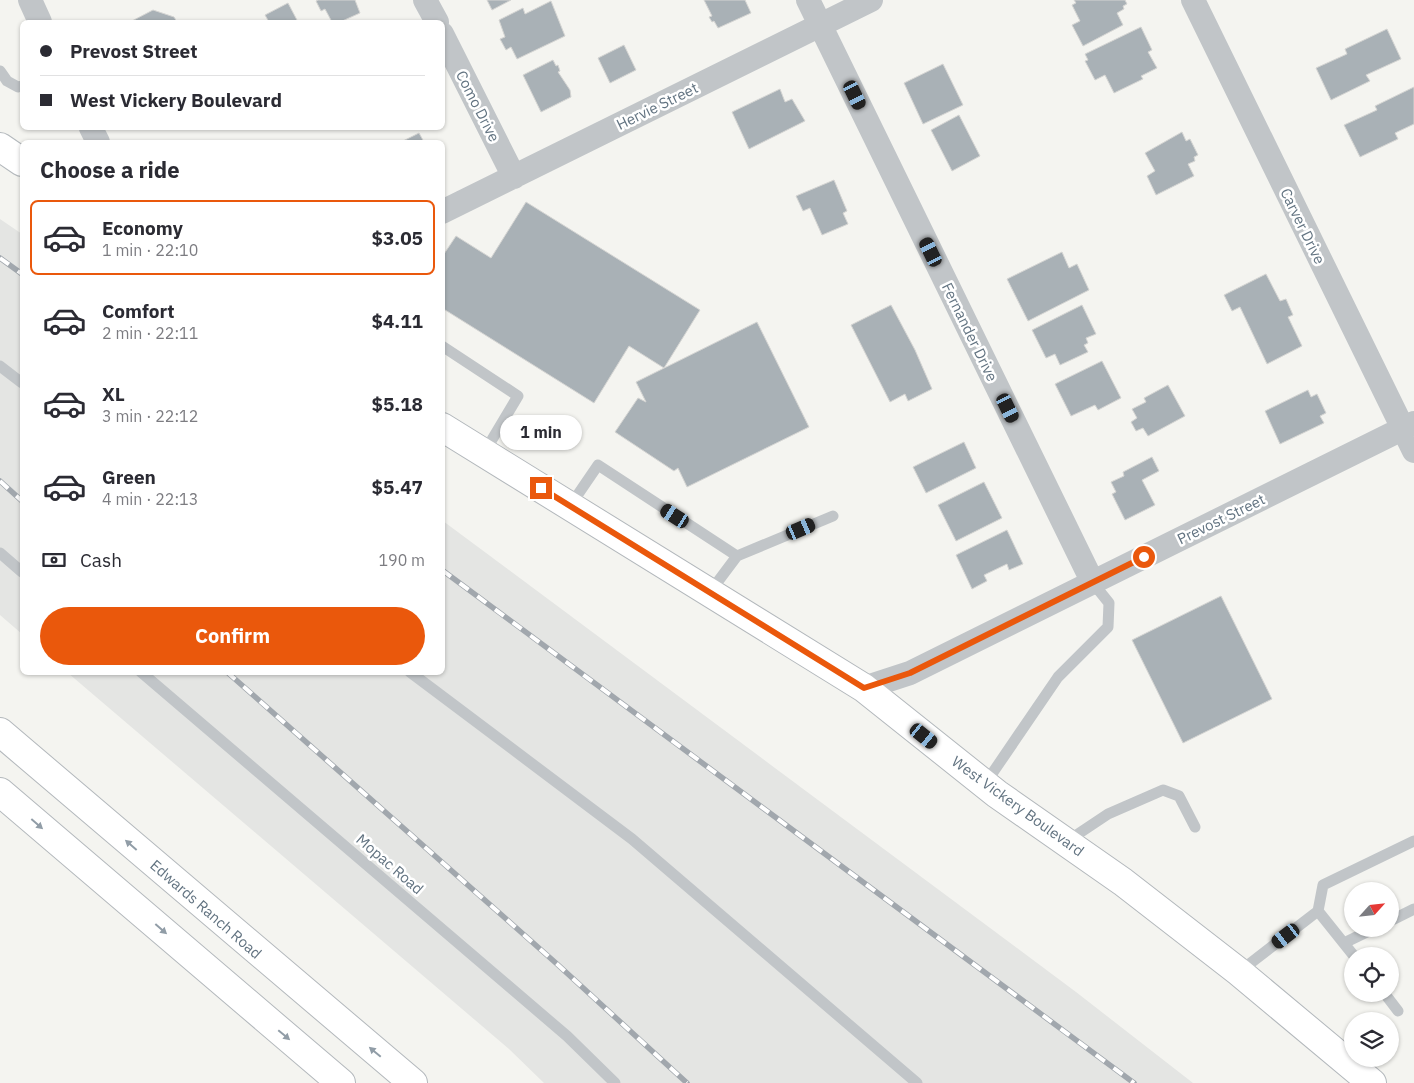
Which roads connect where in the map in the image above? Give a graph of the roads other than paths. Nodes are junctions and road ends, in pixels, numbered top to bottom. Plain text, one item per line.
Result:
1 (30, 0) edge
2 (426, 0) edge
3 (808, 0) edge
4 (872, 0) edge
5 (1193, 0) edge
6 (39, 20) edge
7 (436, 20) edge
8 (821, 25) junction
9 (445, 40) edge
10 (0, 71) edge
11 (20, 86) edge
12 (0, 147) edge
13 (20, 161) edge
14 (514, 177) junction
15 (445, 211) edge
16 (445, 348) edge
17 (0, 366) edge
18 (20, 381) edge
19 (1408, 426) edge
20 (445, 429) edge
21 (1414, 451) edge
22 (484, 453) junction
23 (570, 506) junction
24 (833, 516) dead end
25 (0, 553) edge
26 (737, 556) junction
27 (20, 570) edge
28 (1093, 583) junction
29 (709, 592) junction
30 (145, 675) edge
31 (414, 675) edge
32 (864, 688) junction
33 (0, 732) edge
34 (985, 784) junction
35 (0, 792) edge
36 (1195, 827) dead end
37 (1414, 841) edge
38 (1066, 842) junction
39 (1414, 910) edge
40 (1318, 911) junction
41 (1399, 917) edge
42 (1354, 938) edge
43 (1344, 943) junction
44 (1347, 947) edge
45 (1239, 972) junction
46 (1391, 1002) edge
47 (1398, 1011) dead end
48 (341, 1083) edge
49 (413, 1083) edge
50 (615, 1083) edge
51 (917, 1083) edge
52 (1372, 1083) edge

1 - 6 street
2 - 7 street
3 - 8 street, Fernander Drive
4 - 8 street, Hervie Street
5 - 19 street, Carver Drive
8 - 14 street, Hervie Street
8 - 28 street, Fernander Drive
9 - 14 street, Como Drive
10 - 11 lane
12 - 13 main road
14 - 15 street, Hervie Street
16 - 22 lane
17 - 18 lane
19 - 21 street, Carver Drive
19 - 28 street, Prevost Street
20 - 22 main road, West Vickery Boulevard
22 - 23 main road, West Vickery Boulevard
23 - 26 lane
23 - 29 main road, West Vickery Boulevard
24 - 26 lane
25 - 27 lane
26 - 29 lane
28 - 32 street, Prevost Street
28 - 34 lane
29 - 32 main road, West Vickery Boulevard
30 - 50 lane, Mopac Road
31 - 51 lane
32 - 34 main road, West Vickery Boulevard
49 -> 33 main road, Edwards Ranch Road
34 - 38 main road, West Vickery Boulevard
35 -> 48 main road
36 - 38 lane
37 - 40 lane
38 - 45 main road, West Vickery Boulevard
39 - 41 lane
40 - 43 lane
40 - 45 lane
42 - 43 lane
43 - 44 lane
45 - 52 main road, West Vickery Boulevard
46 - 47 lane

